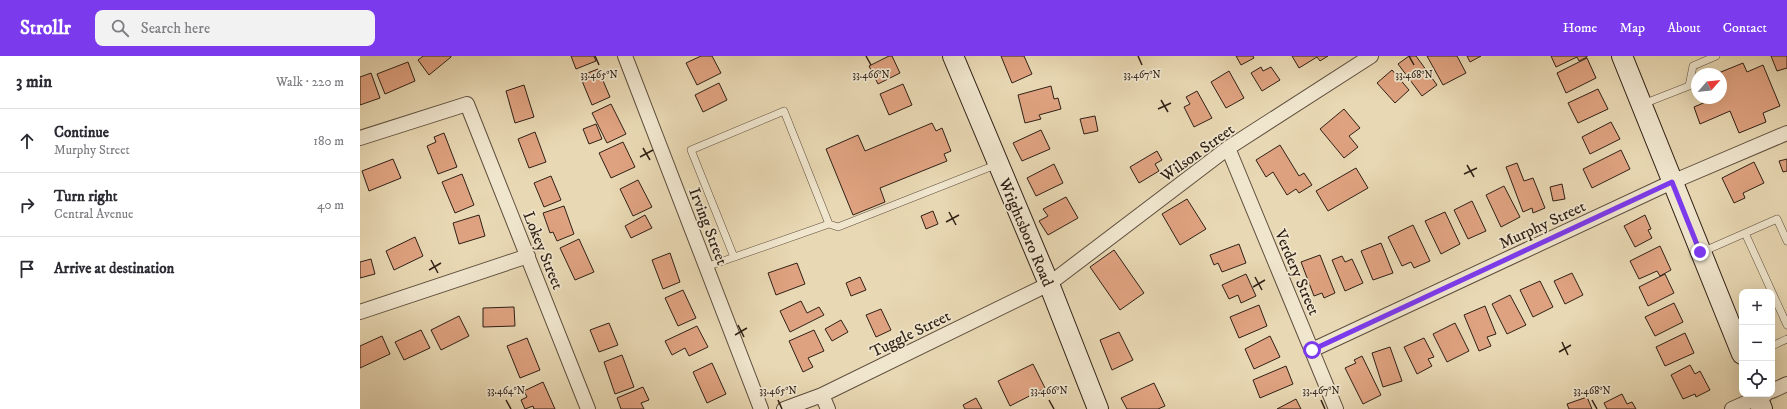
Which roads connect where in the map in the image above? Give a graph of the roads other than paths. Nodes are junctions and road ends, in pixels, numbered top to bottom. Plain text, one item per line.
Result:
1 (625, 56) edge
2 (953, 56) edge
3 (1370, 56) edge
4 (1622, 56) edge
5 (1716, 56) edge
6 (1641, 105) junction
7 (1787, 133) edge
8 (360, 138) edge
9 (1228, 148) junction
10 (998, 164) junction
11 (1672, 182) junction
12 (829, 224) junction
13 (1745, 233) junction
14 (1787, 241) edge
15 (1700, 252) junction
16 (528, 256) junction
17 (734, 257) junction
18 (706, 267) junction
19 (1049, 284) junction
20 (360, 312) edge
21 (1787, 325) edge
22 (1787, 339) edge
23 (1775, 345) edge
24 (1739, 347) edge
25 (1312, 350) junction
26 (1787, 384) edge
27 (1775, 390) edge
28 (822, 395) junction
29 (1763, 397) edge
30 (588, 409) edge
31 (760, 409) edge
32 (784, 409) edge
33 (828, 409) edge
34 (1098, 409) edge
35 (1336, 409) edge
36 (1732, 409) edge

1 - 18 street, Irving Street
2 - 10 main road, Wrightsboro Road
3 - 9 street, Wilson Street
4 - 6 main road
5 - 6 lane
6 - 11 main road
7 - 11 street, Murphy Street
8 - 16 street, Lokey Street
9 - 19 street, Wilson Street
9 - 25 street, Verdery Street
10 - 12 lane
10 - 19 main road, Wrightsboro Road
11 - 15 main road
11 - 25 street, Murphy Street
12 - 17 lane
12 - 17 lane
13 - 14 lane
13 - 15 lane
13 - 21 lane
15 - 24 main road
16 - 20 street
16 - 30 street, Lokey Street
17 - 18 lane
18 - 31 street, Irving Street
19 - 28 street, Tuggle Street
19 - 34 main road, Wrightsboro Road
22 - 23 lane
25 - 35 street, Verdery Street
26 - 27 street
28 - 32 street, Tuggle Street
28 - 33 street
29 - 36 street

